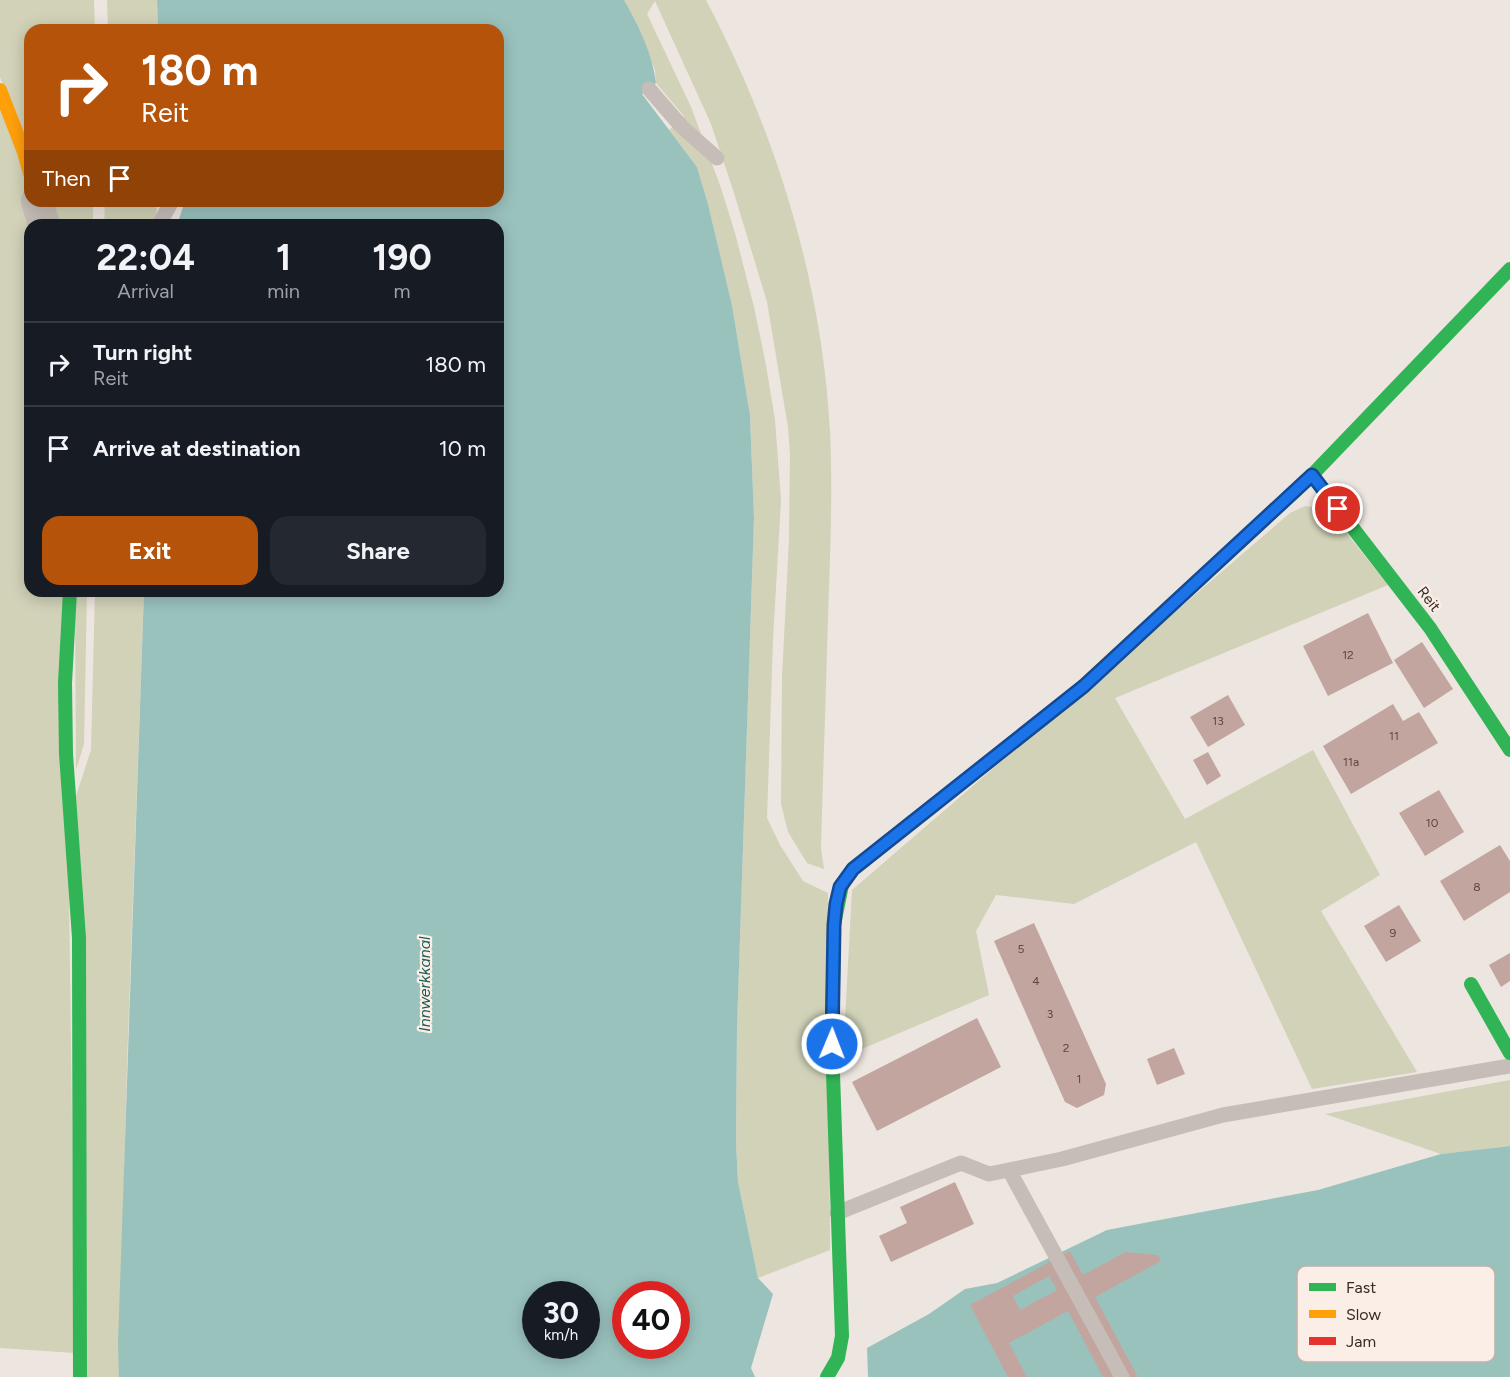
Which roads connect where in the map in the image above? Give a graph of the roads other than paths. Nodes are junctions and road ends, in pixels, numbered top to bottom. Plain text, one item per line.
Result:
1 (649, 89) dead end
2 (0, 90) edge
3 (24, 152) edge
4 (717, 158) dead end
5 (1510, 269) edge
6 (1312, 475) junction
7 (70, 597) edge
8 (1510, 750) edge
9 (1471, 984) dead end
10 (1510, 1053) edge
11 (1510, 1066) edge
12 (1009, 1170) junction
13 (837, 1214) junction
14 (80, 1374) edge
15 (827, 1377) edge
16 (1122, 1377) edge

1 - 4 lane
2 - 3 street
5 - 6 street
6 - 8 street, Reit
6 - 13 street
7 - 14 street
9 - 10 street
11 - 12 lane
12 - 13 lane
12 - 16 lane
13 - 15 street

